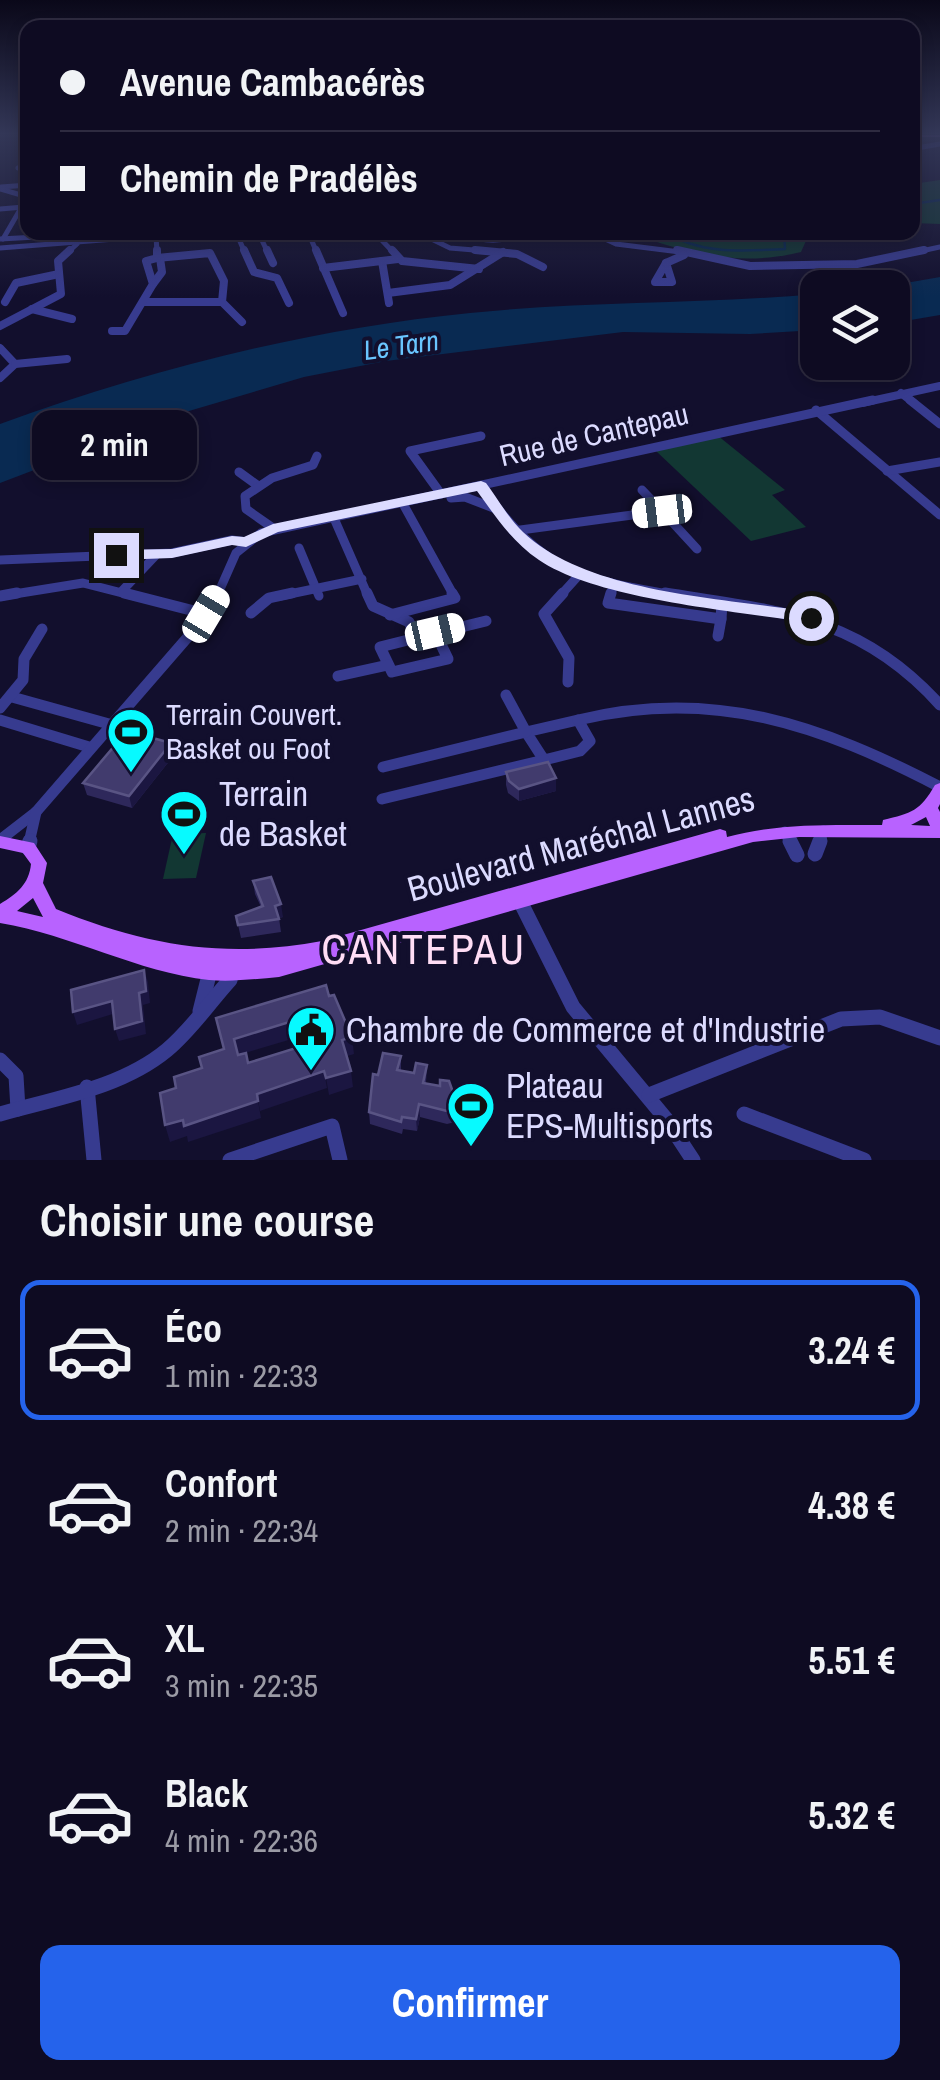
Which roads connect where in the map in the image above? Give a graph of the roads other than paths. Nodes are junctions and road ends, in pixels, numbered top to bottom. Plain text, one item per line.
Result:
1 (20, 213) edge
2 (2, 239) edge
3 (52, 240) edge
4 (113, 240) edge
5 (156, 240) edge
6 (240, 240) edge
7 (262, 240) edge
8 (311, 240) edge
9 (381, 240) edge
10 (427, 240) edge
11 (607, 240) edge
12 (78, 244) junction
13 (49, 246) junction
14 (940, 247) edge
15 (0, 251) edge
16 (504, 252) junction
17 (690, 254) junction
18 (158, 258) junction
19 (398, 259) junction
20 (382, 262) junction
21 (274, 263) dead end
22 (666, 263) dead end
23 (323, 268) junction
24 (543, 268) dead end
25 (479, 270) junction
26 (59, 274) junction
27 (153, 284) junction
28 (388, 293) junction
29 (7, 302) edge
30 (144, 302) junction
31 (222, 302) junction
32 (289, 303) dead end
33 (389, 304) dead end
34 (32, 306) junction
35 (343, 313) dead end
36 (72, 319) dead end
37 (242, 322) dead end
38 (0, 326) edge
39 (112, 331) dead end
40 (0, 348) edge
41 (67, 358) dead end
42 (15, 364) junction
43 (0, 378) edge
44 (940, 386) edge
45 (901, 393) junction
46 (816, 410) junction
47 (940, 424) edge
48 (482, 436) dead end
49 (317, 456) dead end
50 (940, 462) edge
51 (239, 472) dead end
52 (887, 472) junction
53 (257, 486) junction
54 (481, 486) junction
55 (642, 490) dead end
56 (440, 494) junction
57 (402, 502) junction
58 (498, 509) junction
59 (662, 511) junction
60 (940, 515) edge
61 (332, 516) junction
62 (273, 528) junction
63 (513, 530) junction
64 (246, 542) junction
65 (299, 548) dead end
66 (697, 549) dead end
67 (157, 554) junction
68 (0, 560) edge
69 (579, 575) junction
70 (362, 579) junction
71 (614, 585) junction
72 (122, 592) junction
73 (317, 592) junction
74 (0, 596) edge
75 (722, 603) junction
76 (252, 613) dead end
77 (206, 614) junction
78 (390, 615) junction
79 (721, 619) junction
80 (486, 621) dead end
81 (42, 630) dead end
82 (435, 632) junction
83 (718, 636) dead end
84 (416, 638) junction
85 (388, 665) junction
86 (338, 676) dead end
87 (568, 682) dead end
88 (506, 696) dead end
89 (12, 697) junction
90 (940, 705) edge
91 (0, 708) edge
92 (576, 718) junction
93 (0, 720) edge
94 (109, 724) junction
95 (526, 732) junction
96 (90, 747) junction
97 (544, 760) junction
98 (383, 768) dead end
99 (940, 788) edge
100 (382, 799) dead end
101 (930, 808) junction
102 (36, 812) junction
103 (824, 831) junction
104 (940, 831) edge
105 (784, 832) junction
106 (0, 841) edge
107 (28, 848) junction
108 (815, 854) dead end
109 (797, 855) dead end
110 (35, 884) junction
111 (518, 896) junction
112 (0, 914) edge
113 (179, 953) junction
114 (304, 953) junction
115 (221, 970) junction
116 (200, 1012) junction
117 (940, 1038) edge
118 (0, 1060) edge
119 (87, 1087) junction
120 (649, 1095) junction
121 (18, 1109) junction
122 (0, 1114) edge
123 (744, 1114) dead end
124 (94, 1160) edge
125 (230, 1160) edge
126 (340, 1160) edge
127 (693, 1160) edge
128 (864, 1160) edge

1 - 2 street
3 - 13 street
4 - 12 street
5 - 18 street
6 - 32 street
7 - 21 street
8 - 23 street
9 - 19 street
10 - 16 street
11 - 17 street
12 - 13 street
12 - 26 street
13 - 15 street
14 - 17 street
16 - 24 street
16 - 25 street
17 - 22 street
18 - 27 street
18 - 27 street
18 - 31 street
19 - 20 street
19 - 25 street
20 - 23 street
20 - 28 street
23 - 35 street
25 - 28 street
26 - 29 street
26 - 34 street
27 - 30 street
28 - 33 street
30 - 31 street
30 - 39 street
31 - 37 street
34 - 36 street
34 - 38 street
40 - 42 street
41 - 42 street
42 - 43 street
44 - 45 street, Rue de Cantepau
45 - 46 street, Rue de Cantepau
45 - 47 street
46 - 52 street
46 - 54 street, Rue de Cantepau
48 - 56 street
49 - 53 street
50 - 52 street
51 - 53 street
52 - 60 street
53 - 62 street
54 - 56 street, Rue de Cantepau
54 - 58 street
55 - 59 street
56 - 57 street, Rue de Cantepau
57 - 58 street
57 - 61 street, Rue de Cantepau
57 - 78 street
58 - 63 street
59 - 63 street
59 - 66 street
61 - 62 street, Rue de Cantepau
61 - 70 street
62 - 64 street, Rue de Cantepau
63 - 69 street
64 - 67 street
64 - 77 street
65 - 73 street
67 - 68 street
67 - 72 street
69 - 71 street
69 - 87 street
70 - 73 street
70 - 78 street
71 - 75 street
71 - 79 street
72 - 74 street
72 - 77 street
73 - 76 street
75 - 79 street
75 - 90 street
77 - 94 street
78 - 84 street
79 - 83 street
80 - 82 street
81 - 89 street
82 - 84 street
82 - 85 street
84 - 85 street
85 - 86 street
88 - 95 street
89 - 91 street
89 - 94 street
92 - 95 street
92 - 97 street
92 - 99 street
93 - 96 street
94 - 96 street
95 - 97 street
95 - 98 street
96 - 102 street
97 - 100 street
99 - 101 main road
101 - 104 main road, Boulevard Maréchal Lannes
101 - 111 main road, Boulevard Maréchal Lannes
102 - 106 street
102 - 107 street
103 - 104 main road, Boulevard Maréchal Lannes
103 - 105 main road, Boulevard Maréchal Lannes
103 - 108 street
105 - 109 street
105 - 111 main road, Boulevard Maréchal Lannes
106 - 107 main road
107 - 110 main road
110 - 112 main road, Boulevard Maréchal Lannes
110 - 113 main road, Boulevard Maréchal Lannes
111 - 114 main road, Boulevard Maréchal Lannes
111 - 115 main road, Boulevard Maréchal Lannes
111 - 120 street
112 - 115 main road, Boulevard Maréchal Lannes
113 - 114 main road, Boulevard Maréchal Lannes
113 - 115 street
114 - 115 street
115 - 116 street
115 - 116 street
116 - 119 street
117 - 120 street
118 - 121 street
119 - 121 street
119 - 124 street
120 - 127 street
121 - 122 street
123 - 128 street
125 - 126 street

